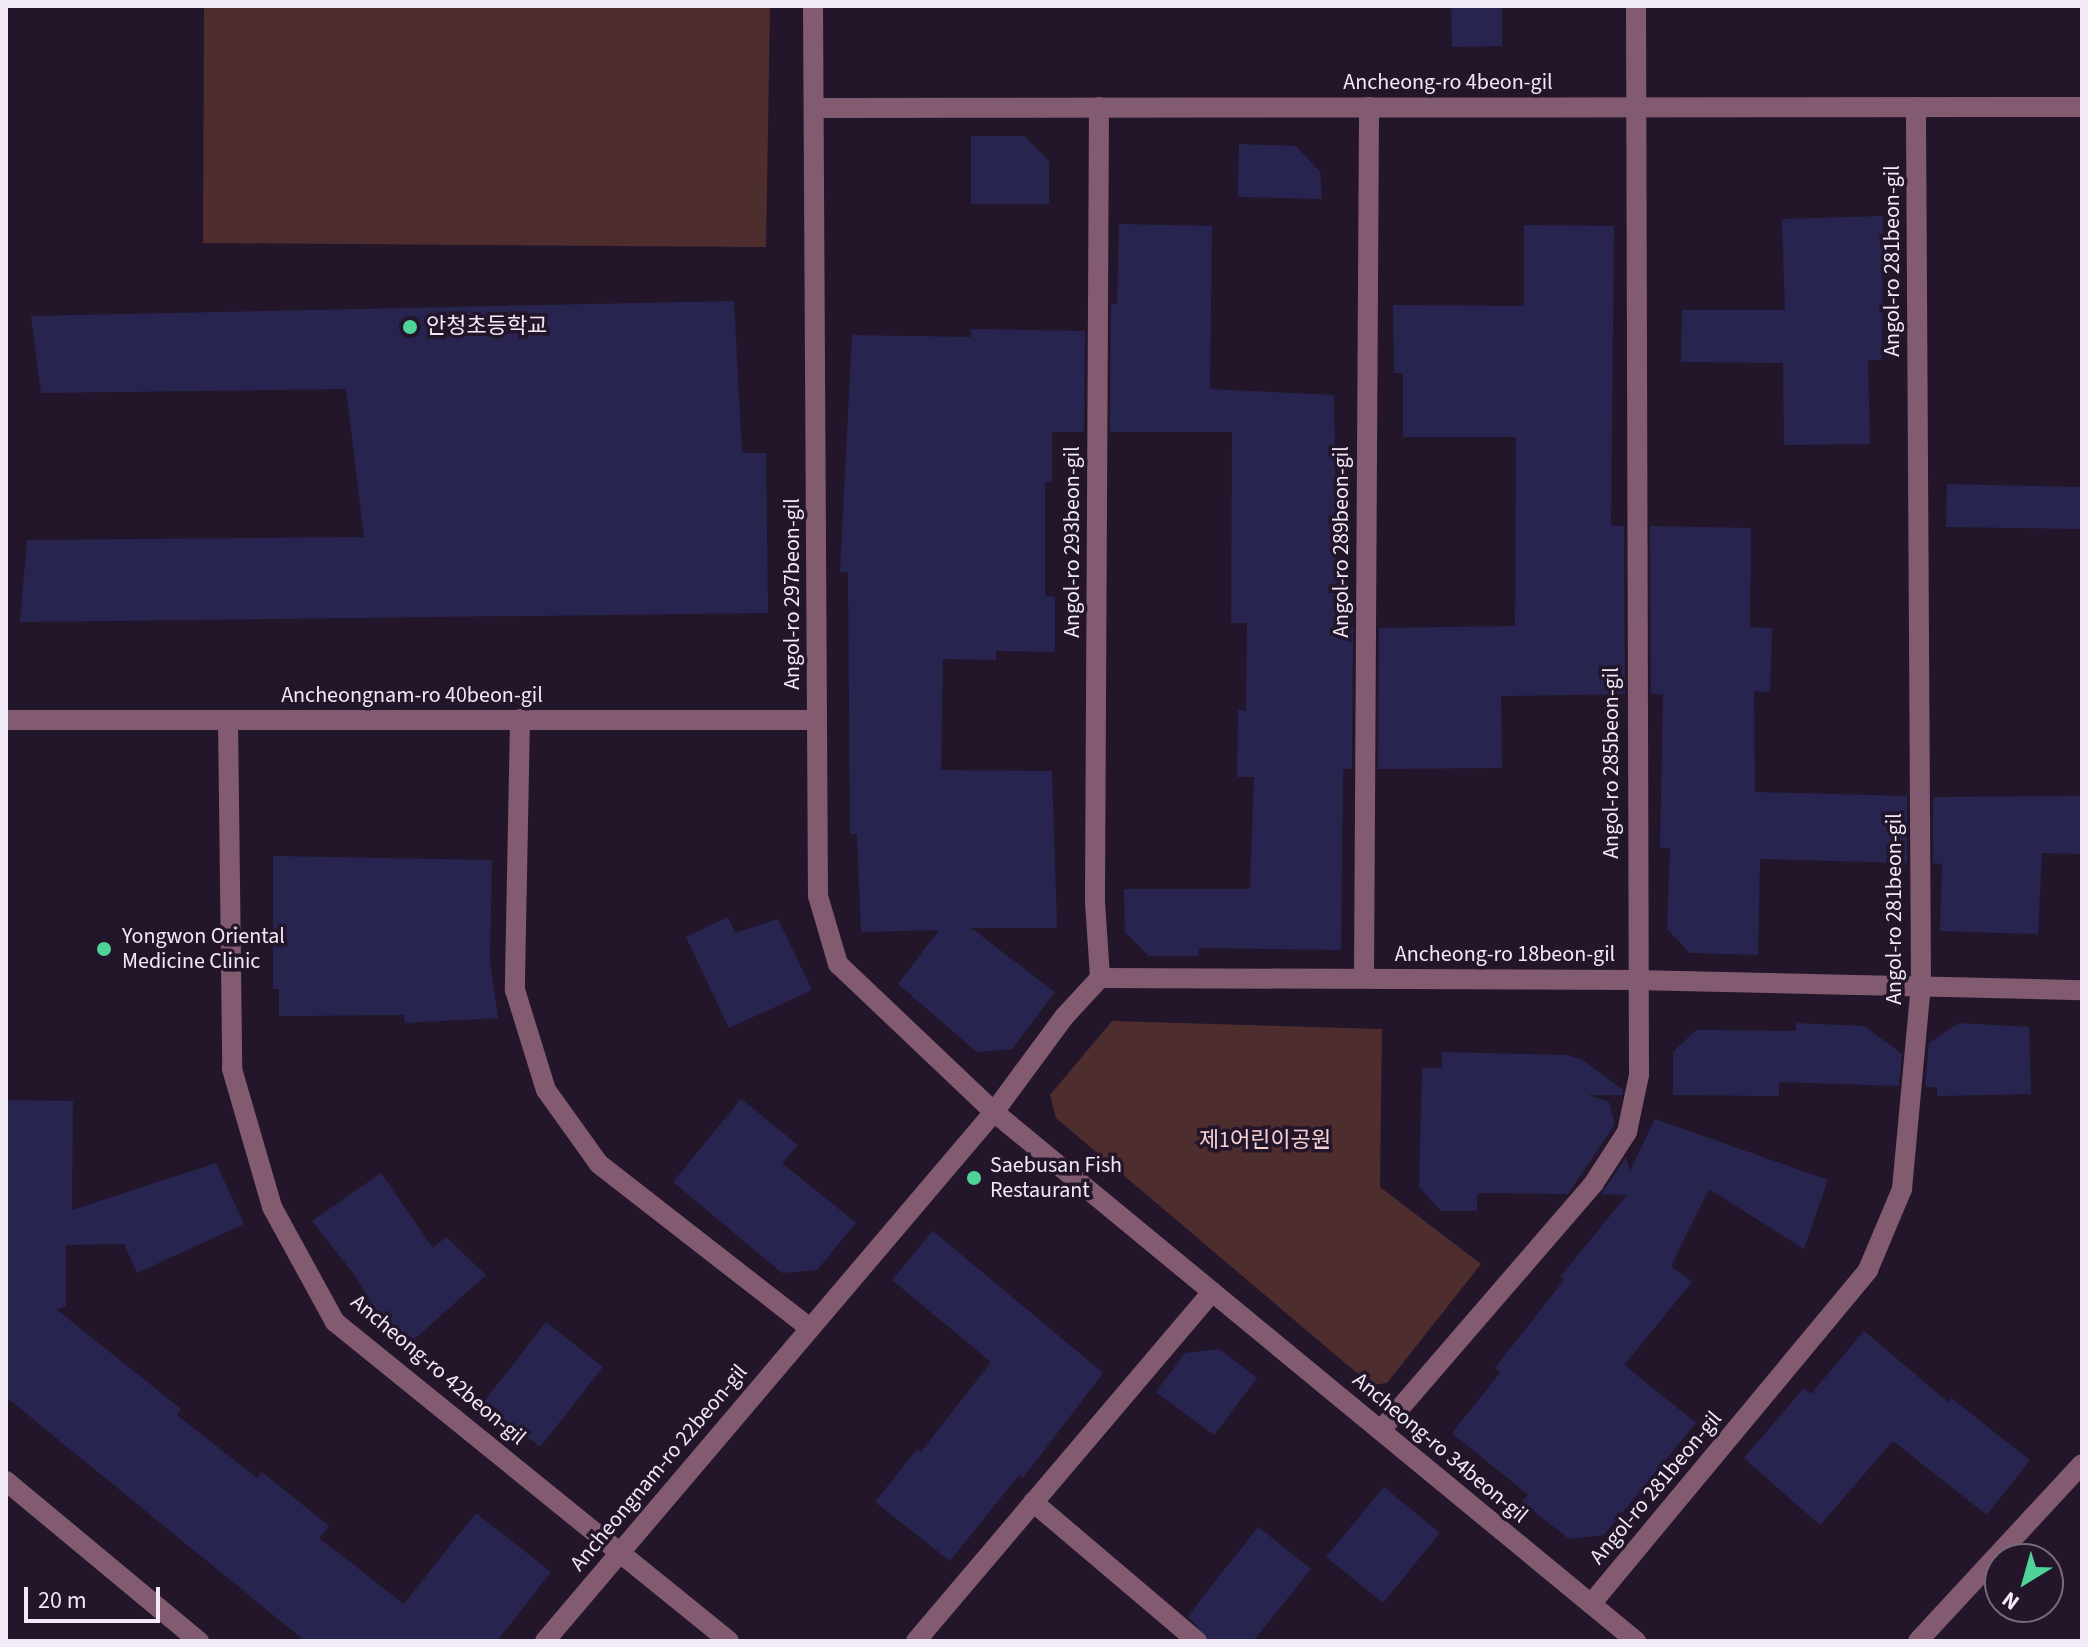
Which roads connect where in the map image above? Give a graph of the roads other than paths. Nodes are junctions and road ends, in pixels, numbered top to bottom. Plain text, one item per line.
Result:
1 (813, 6) edge
2 (1636, 6) edge
3 (1099, 107) junction
4 (1369, 107) junction
5 (1640, 107) junction
6 (1916, 107) junction
7 (2082, 107) edge
8 (815, 108) junction
9 (520, 719) junction
10 (6, 720) edge
11 (228, 720) junction
12 (817, 720) junction
13 (1100, 978) junction
14 (1364, 978) junction
15 (1635, 980) junction
16 (1921, 986) junction
17 (2082, 990) edge
18 (994, 1112) junction
19 (1212, 1292) junction
20 (810, 1328) junction
21 (1381, 1430) junction
22 (2082, 1464) edge
23 (6, 1481) edge
24 (1033, 1502) junction
25 (620, 1548) junction
26 (1591, 1604) junction
27 (199, 1641) edge
28 (545, 1641) edge
29 (729, 1641) edge
30 (916, 1641) edge
31 (1197, 1641) edge
32 (1636, 1641) edge
33 (1918, 1641) edge

1 - 8 street, Angol-ro 297beon-gil
2 - 5 street, Angol-ro 285beon-gil
3 - 4 street, Ancheong-ro 4beon-gil
3 - 8 street, Ancheong-ro 4beon-gil
3 - 13 street, Angol-ro 293beon-gil
4 - 5 street, Ancheong-ro 4beon-gil
4 - 14 street, Angol-ro 289beon-gil
5 - 6 street, Ancheong-ro 4beon-gil
5 - 15 street, Angol-ro 285beon-gil
6 - 7 street, Ancheong-ro 4beon-gil
6 - 16 street, Angol-ro 281beon-gil
8 - 12 street, Angol-ro 297beon-gil
9 - 11 street, Ancheongnam-ro 40beon-gil
9 - 12 street, Ancheongnam-ro 40beon-gil
9 - 20 street
10 - 11 street, Ancheongnam-ro 40beon-gil
11 - 25 street, Ancheong-ro 42beon-gil
12 - 18 street, Angol-ro 297beon-gil
13 - 14 street, Ancheong-ro 18beon-gil
13 - 18 street
14 - 15 street, Ancheong-ro 18beon-gil
15 - 16 street, Ancheong-ro 18beon-gil
15 - 21 street, Angol-ro 285beon-gil
16 - 17 street, Ancheong-ro 18beon-gil
16 - 26 street, Angol-ro 281beon-gil
18 - 19 street, Ancheong-ro 34beon-gil
18 - 20 street, Ancheongnam-ro 22beon-gil
19 - 21 street, Ancheong-ro 34beon-gil
19 - 24 street
20 - 25 street, Ancheongnam-ro 22beon-gil
21 - 26 street, Ancheong-ro 34beon-gil
22 - 33 street
23 - 27 street
24 - 30 street
24 - 31 street
25 - 28 street, Ancheongnam-ro 22beon-gil
25 - 29 street, Ancheong-ro 42beon-gil
26 - 32 street, Ancheong-ro 34beon-gil

